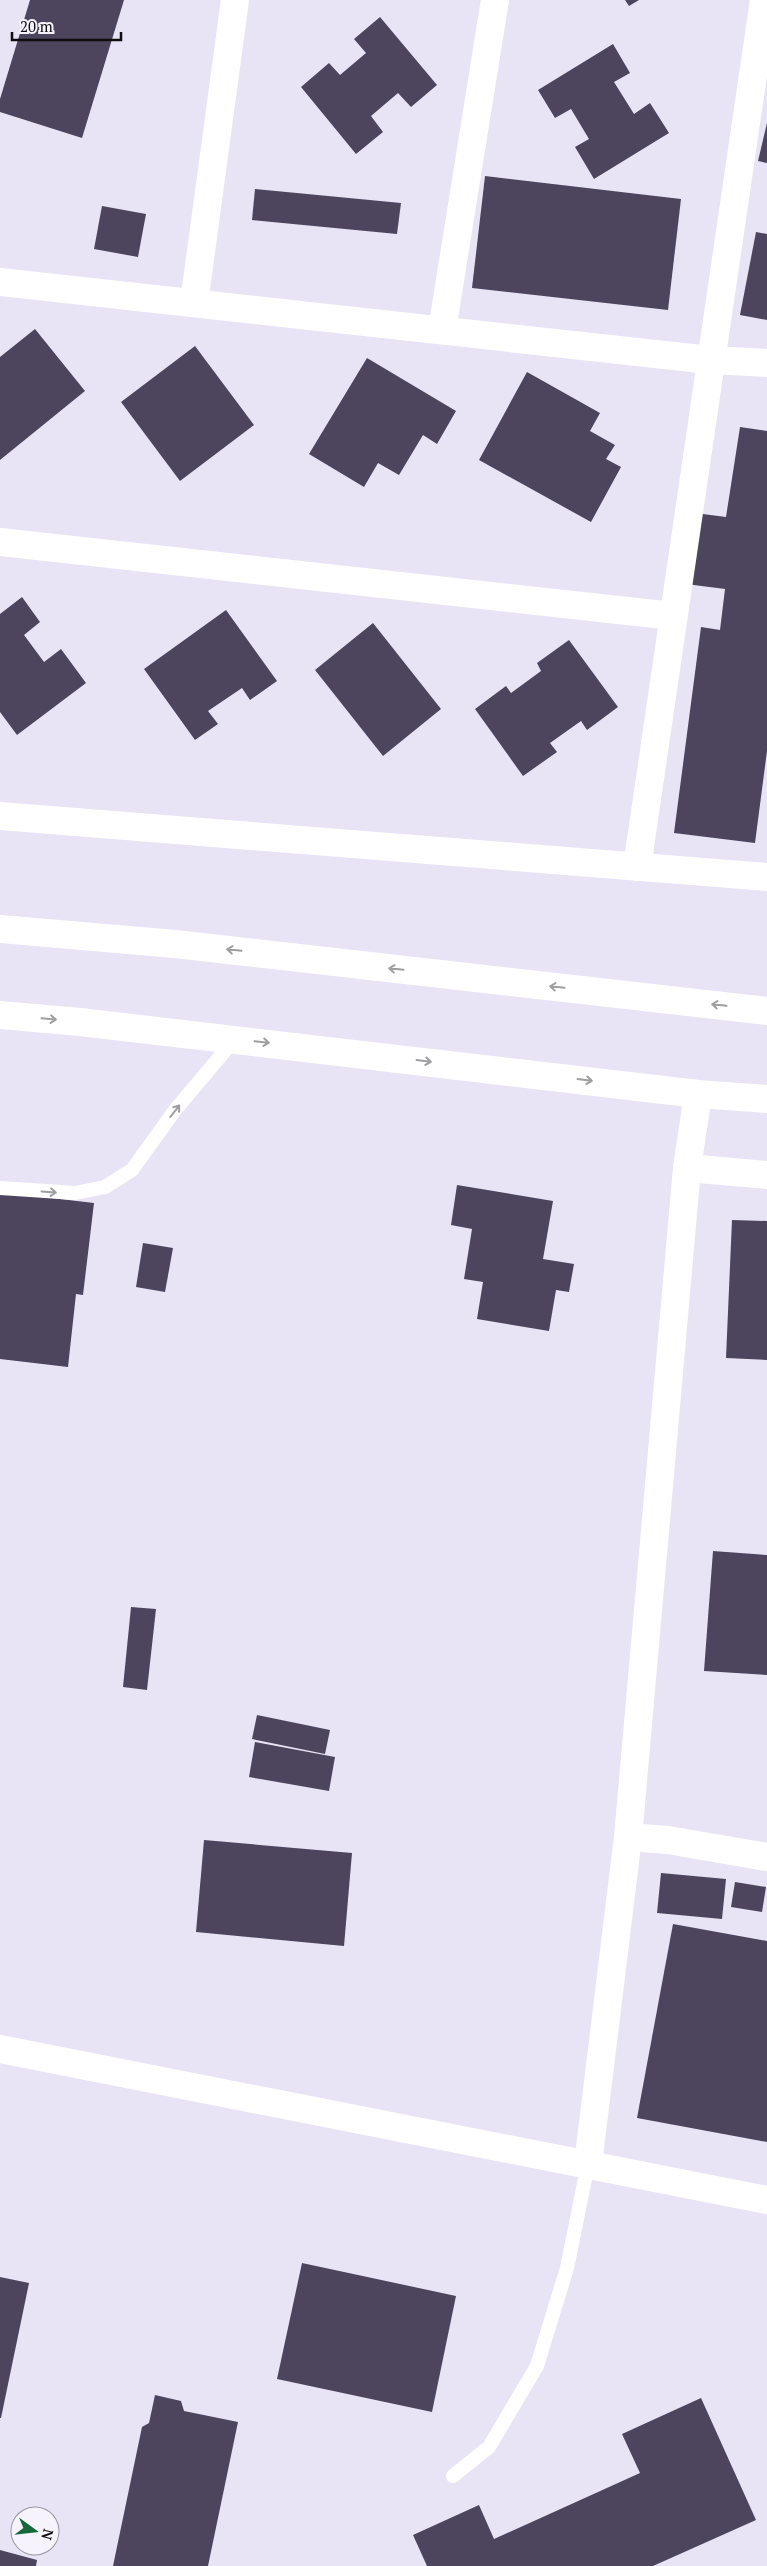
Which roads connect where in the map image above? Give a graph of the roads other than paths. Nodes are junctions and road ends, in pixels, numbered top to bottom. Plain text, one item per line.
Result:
1 (235, 0) edge
2 (494, 0) edge
3 (764, 0) edge
4 (0, 282) edge
5 (194, 303) junction
6 (442, 330) junction
7 (710, 360) junction
8 (767, 363) edge
9 (0, 542) edge
10 (673, 616) junction
11 (0, 816) edge
12 (637, 867) junction
13 (767, 877) edge
14 (0, 929) edge
15 (767, 1011) edge
16 (0, 1015) edge
17 (235, 1039) junction
18 (698, 1094) junction
19 (767, 1099) edge
20 (686, 1168) junction
21 (767, 1175) edge
22 (0, 1188) edge
23 (628, 1837) junction
24 (767, 1857) edge
25 (0, 2049) edge
26 (588, 2164) junction
27 (767, 2200) edge
28 (453, 2476) dead end

1 - 5 main road
2 - 6 main road
3 - 7 main road
4 - 5 main road
5 - 6 main road
6 - 7 main road
7 - 8 main road
7 - 10 main road
9 - 10 main road
10 - 12 main road
11 - 12 main road
12 - 13 main road
15 -> 14 main road
16 -> 17 main road
17 -> 18 main road
22 -> 17 lane
18 - 19 main road
18 - 20 main road
20 - 21 main road
20 - 23 main road
23 - 24 main road
23 - 26 main road
25 - 26 main road
26 - 27 main road
26 - 28 lane

